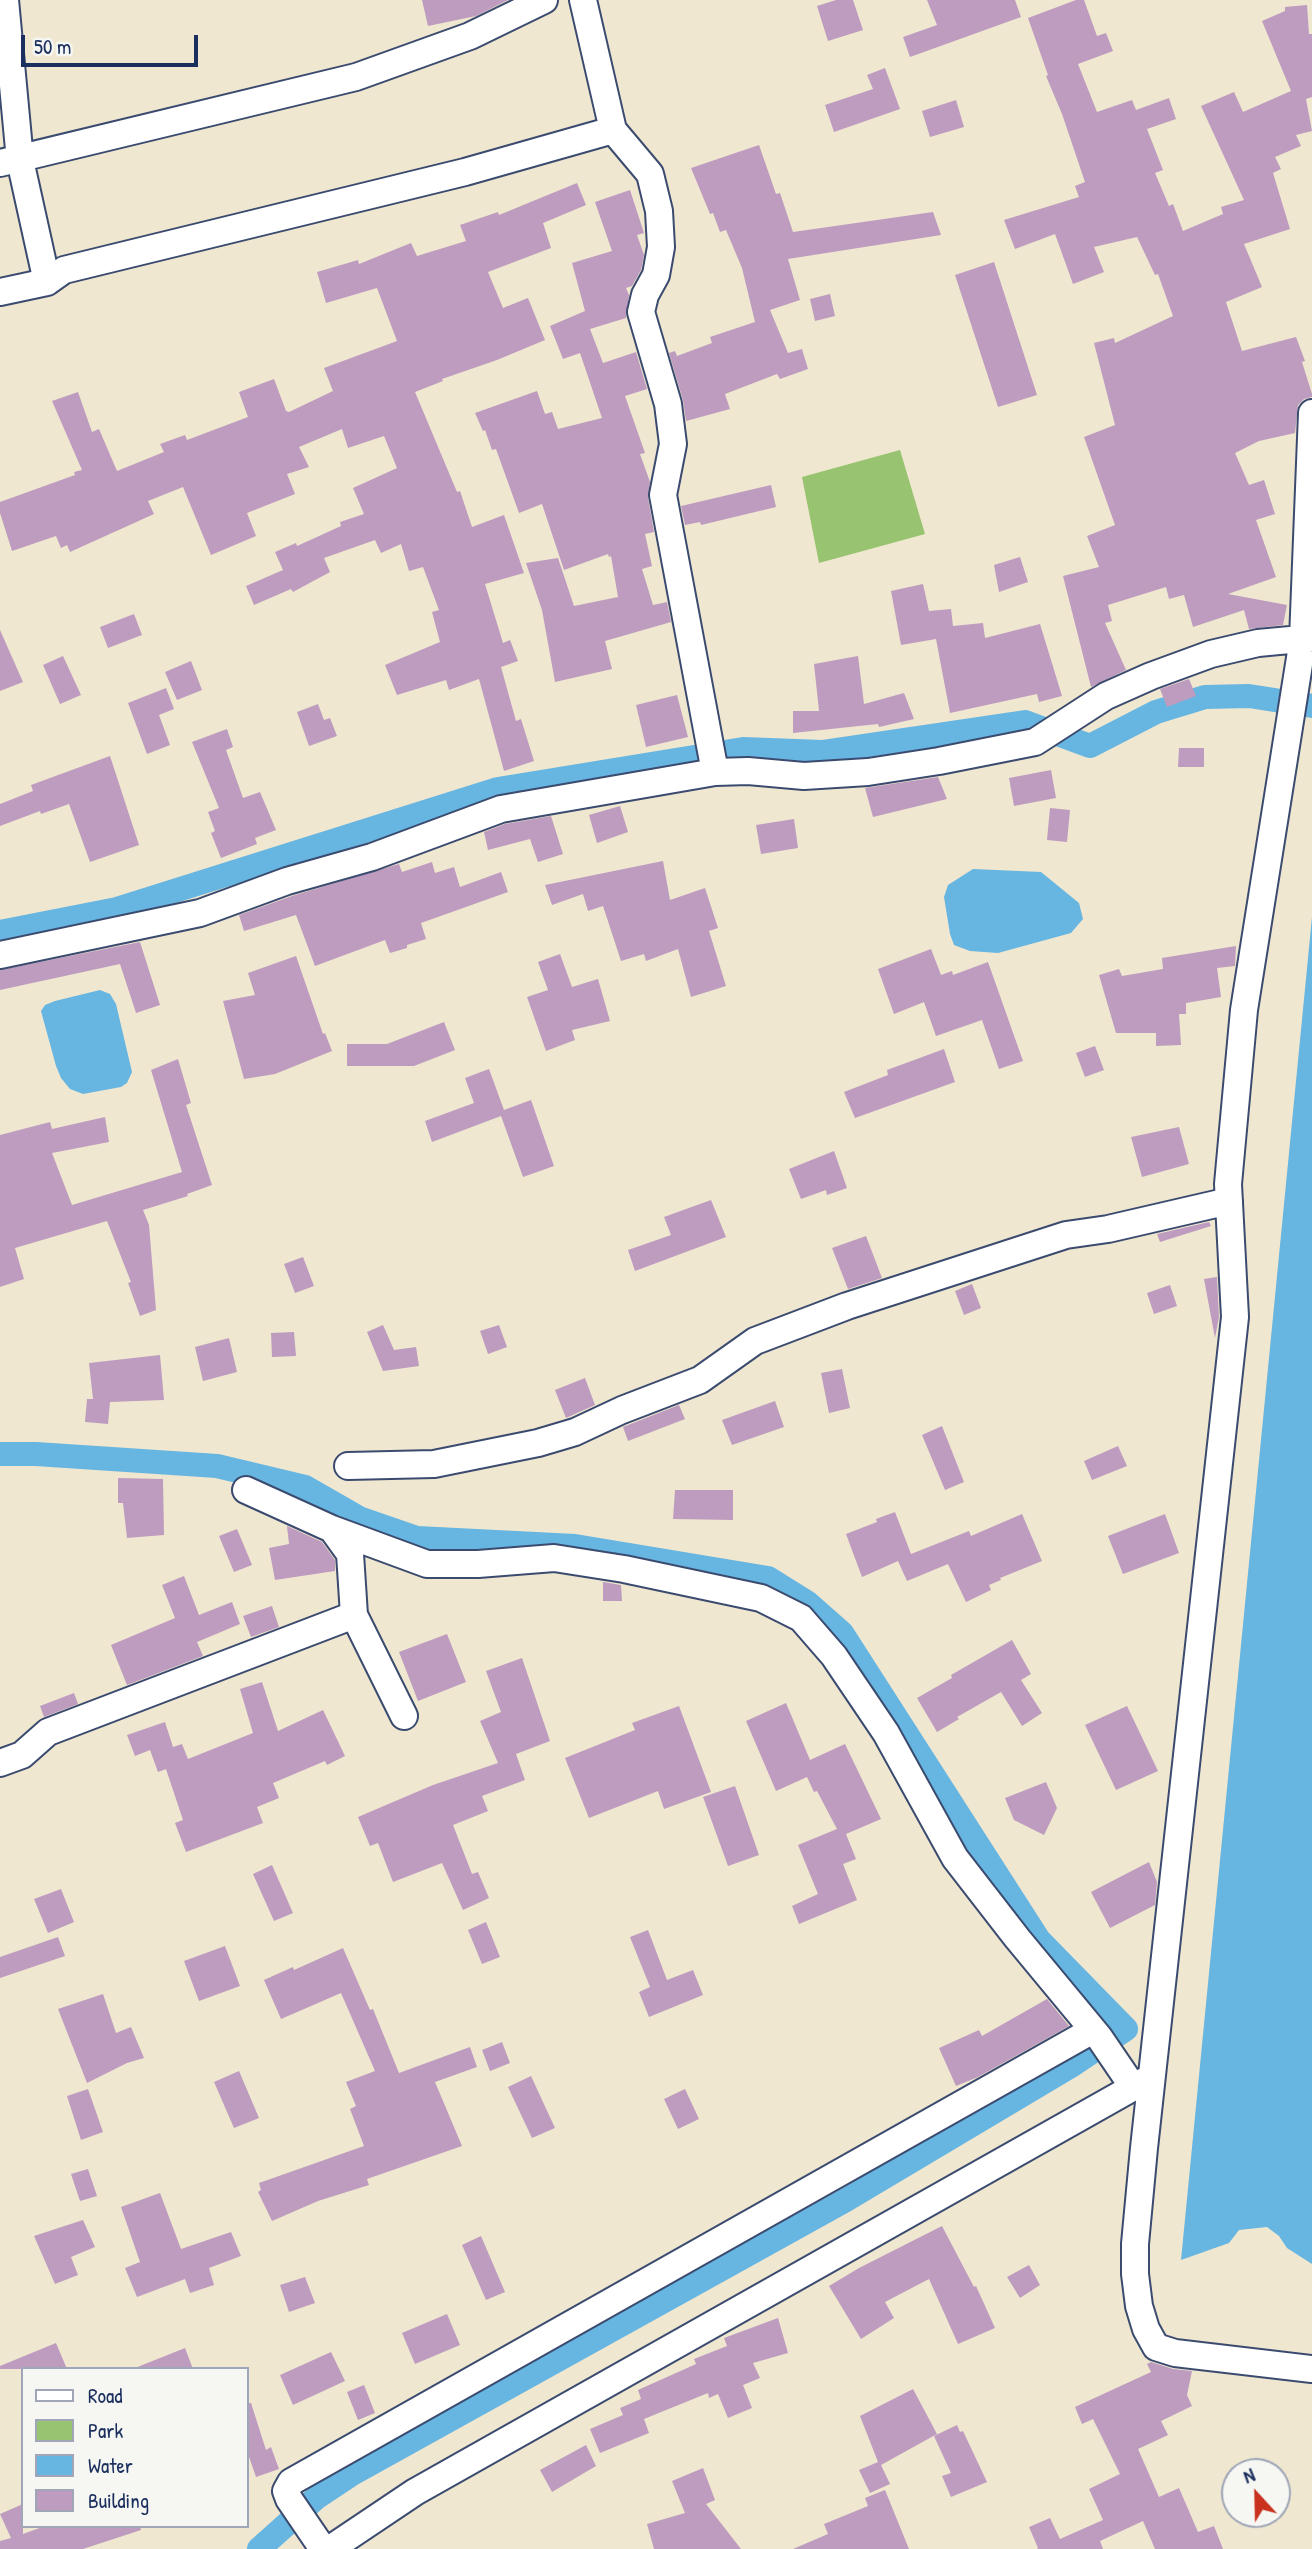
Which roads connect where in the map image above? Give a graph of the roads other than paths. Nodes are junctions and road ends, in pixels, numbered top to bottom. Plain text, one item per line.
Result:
1 (5, 0) edge
2 (544, 0) edge
3 (583, 0) edge
4 (613, 130) junction
5 (10, 162) edge
6 (47, 282) junction
7 (0, 292) edge
8 (1312, 413) edge
9 (1307, 639) edge
10 (715, 772) junction
11 (0, 955) edge
12 (1229, 1201) junction
13 (348, 1466) dead end
14 (246, 1490) dead end
15 (332, 1530) junction
16 (354, 1615) junction
17 (404, 1716) dead end
18 (0, 1763) edge
19 (1096, 2034) junction
20 (1143, 2082) junction
21 (1312, 2369) edge
22 (322, 2544) edge

1 - 5 street
2 - 5 street
3 - 4 street
4 - 6 street
4 - 10 street
5 - 6 street
6 - 7 street
8 - 9 street
9 - 10 street
9 - 12 street
10 - 11 street
12 - 13 street
12 - 20 street
14 - 15 street
15 - 16 street
15 - 19 street
16 - 17 street
16 - 18 street
19 - 20 street
19 - 22 street
20 - 21 street
20 - 22 street

